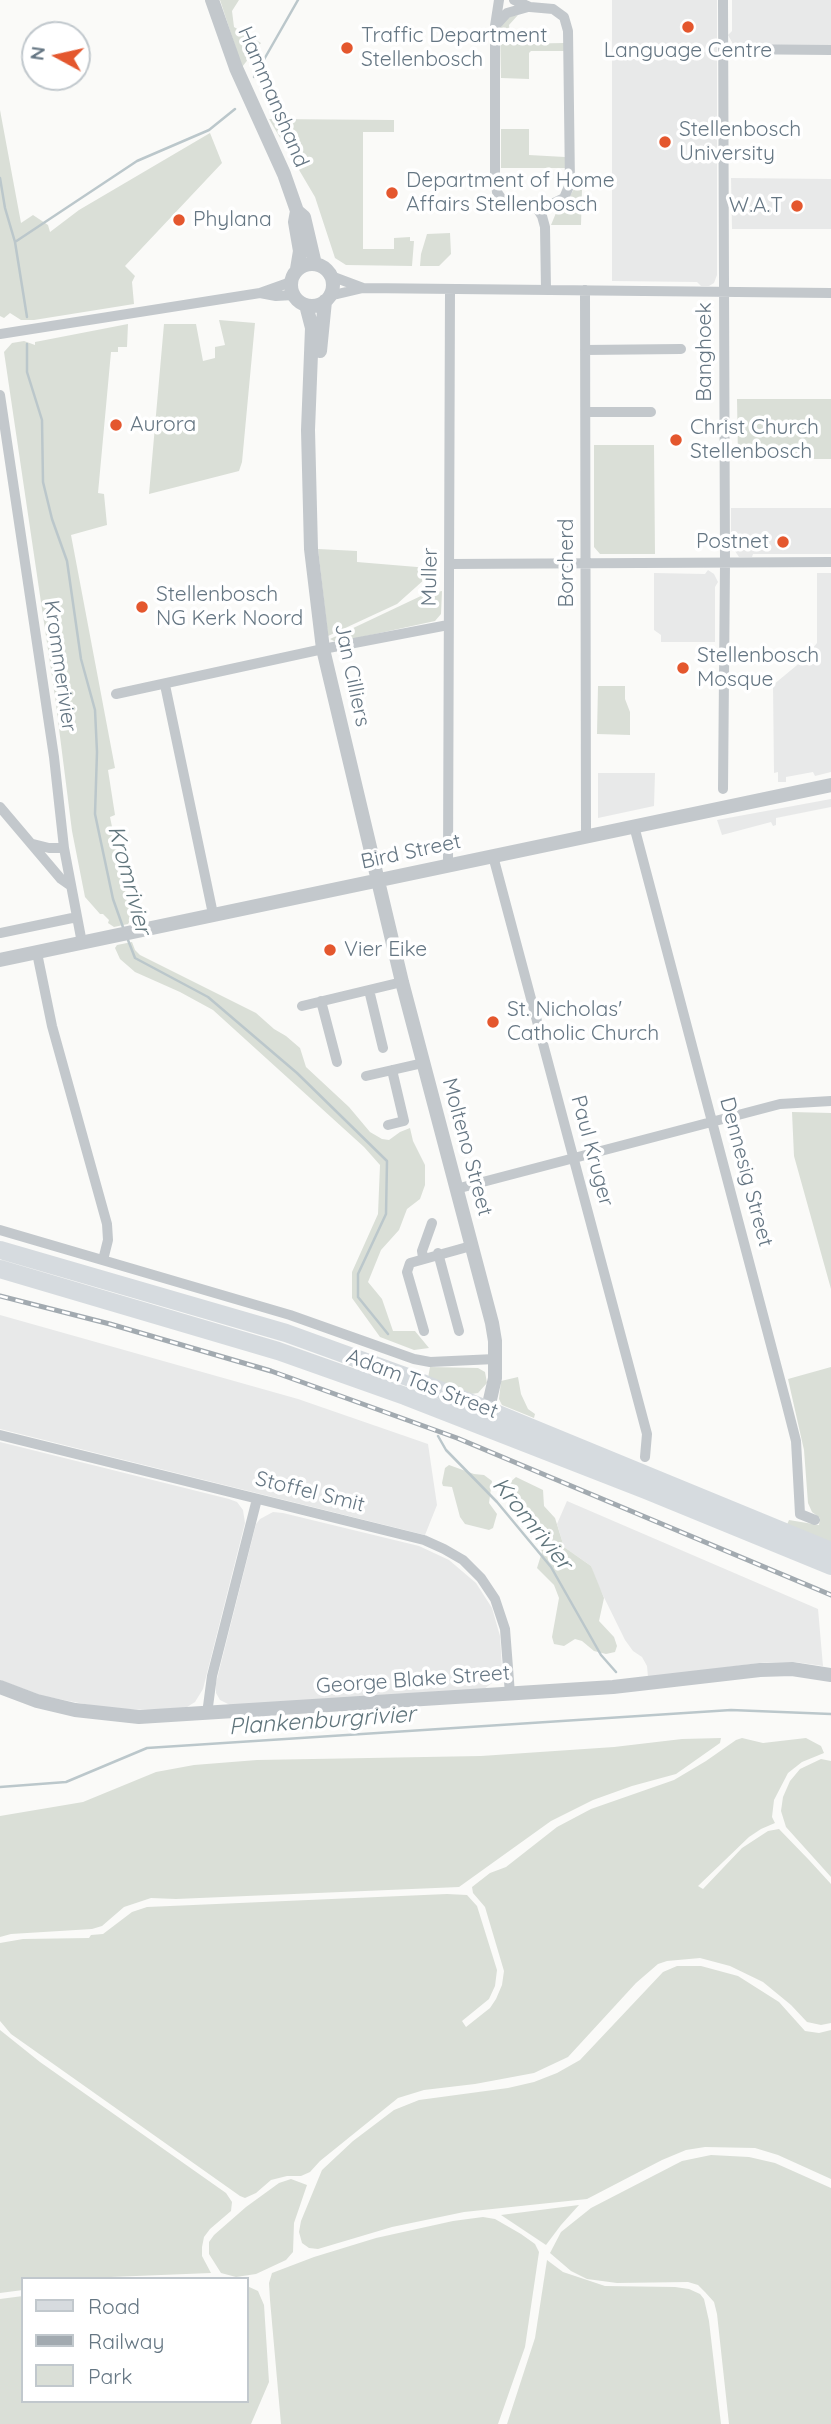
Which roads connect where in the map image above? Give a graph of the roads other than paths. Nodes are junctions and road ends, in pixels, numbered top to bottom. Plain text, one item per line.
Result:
1 (212, 0) edge
2 (499, 0) edge
3 (514, 0) edge
4 (723, 0) edge
5 (530, 7) junction
6 (495, 26) junction
7 (723, 49) junction
8 (831, 50) edge
9 (560, 202) junction
10 (535, 205) junction
11 (297, 211) junction
12 (545, 227) junction
13 (315, 264) junction
14 (294, 274) junction
15 (331, 276) junction
16 (363, 288) junction
17 (450, 289) junction
18 (546, 290) junction
19 (585, 290) junction
20 (723, 291) junction
21 (260, 293) junction
22 (831, 293) edge
23 (293, 295) junction
24 (327, 299) junction
25 (306, 305) junction
26 (0, 334) edge
27 (681, 349) dead end
28 (586, 350) junction
29 (0, 395) edge
30 (586, 412) junction
31 (651, 412) dead end
32 (309, 474) junction
33 (725, 562) junction
34 (831, 562) edge
35 (449, 564) junction
36 (586, 564) junction
37 (448, 625) junction
38 (323, 649) junction
39 (165, 685) junction
40 (116, 694) dead end
41 (831, 785) edge
42 (723, 789) dead end
43 (0, 807) edge
44 (634, 827) junction
45 (586, 836) junction
46 (33, 844) junction
47 (64, 848) junction
48 (493, 856) junction
49 (448, 866) junction
50 (377, 881) junction
51 (71, 886) junction
52 (213, 914) junction
53 (77, 917) junction
54 (0, 933) edge
55 (82, 943) junction
56 (37, 953) junction
57 (0, 960) edge
58 (402, 982) junction
59 (369, 990) junction
60 (321, 1001) junction
61 (302, 1006) dead end
62 (383, 1048) dead end
63 (337, 1062) dead end
64 (422, 1063) junction
65 (392, 1070) junction
66 (366, 1076) dead end
67 (831, 1101) edge
68 (713, 1120) junction
69 (388, 1125) dead end
70 (573, 1158) junction
71 (456, 1189) junction
72 (432, 1223) dead end
73 (0, 1230) edge
74 (471, 1246) junction
75 (0, 1250) edge
76 (443, 1252) junction
77 (423, 1257) junction
78 (103, 1260) junction
79 (0, 1269) edge
80 (424, 1331) dead end
81 (459, 1331) dead end
82 (495, 1359) junction
83 (486, 1417) junction
84 (0, 1435) edge
85 (645, 1457) dead end
86 (257, 1499) junction
87 (815, 1520) dead end
88 (831, 1551) edge
89 (831, 1566) edge
90 (831, 1675) edge
91 (0, 1687) edge
92 (510, 1694) junction
93 (207, 1714) junction

1 - 11 street, Hammanshand
2 - 6 street
3 - 5 street
4 - 7 street, Banghoek
5 - 6 street
5 - 9 street
6 - 10 street
7 - 8 street
7 - 20 street, Banghoek
9 - 10 street
9 - 12 street
10 - 12 street
11 - 13 street, Hammanshand
11 - 14 street, Hammanshand
12 - 18 street
13 - 14 street
13 - 15 street
14 - 21 street
14 - 23 street
15 - 16 street
15 - 24 street
16 - 17 street
16 - 24 street
17 - 18 street
17 - 35 street, Muller
18 - 19 street
19 - 20 street
19 - 28 street, Borcherd
20 - 22 street
20 - 33 street, Banghoek
21 - 23 street
21 - 26 street
23 - 25 street
24 - 25 street
24 - 32 street, Jan Cilliers
25 - 32 street, Jan Cilliers
27 - 28 street
28 - 30 street, Borcherd
29 - 47 street, Krommerivier
30 - 31 street
30 - 36 street, Borcherd
32 - 38 street, Jan Cilliers
33 - 34 street
33 - 36 street
33 - 42 street, Banghoek
35 - 36 street
35 - 37 street, Muller
36 - 45 street, Borcherd
37 - 38 street
37 - 49 street, Muller
38 - 39 street
38 - 50 street, Jan Cilliers
39 - 40 street
39 - 52 street
41 - 44 street, Bird Street
43 - 46 street
44 - 45 street, Bird Street
44 - 68 street, Dennesig Street
45 - 48 street, Bird Street
46 - 47 street
46 - 51 street
47 - 51 street, Krommerivier
48 - 49 street, Bird Street
48 - 70 street, Paul Kruger
49 - 50 street, Bird Street
50 - 52 street, Bird Street
50 - 58 street, Molteno Street
51 - 53 street, Krommerivier
52 - 55 street, Bird Street
53 - 54 street
53 - 55 street, Krommerivier
55 - 56 street, Bird Street
56 - 57 street, Bird Street
56 - 78 street
58 - 59 street
58 - 64 street, Molteno Street
59 - 60 street
59 - 62 street
60 - 61 street
60 - 63 street
64 - 65 street
64 - 71 street, Molteno Street
65 - 66 street
65 - 69 street
67 - 68 street
68 - 70 street
68 - 87 street, Dennesig Street
70 - 71 street
70 - 85 street, Paul Kruger
71 - 74 street, Molteno Street
72 - 77 street
73 - 78 street
74 - 76 street
74 - 82 street, Molteno Street
75 - 83 main road, Adam Tas Street
76 - 77 street
76 - 81 street
77 - 80 street
78 - 82 street
79 - 83 main road, Adam Tas Street
82 - 83 street, Molteno Street
83 - 88 main road, Adam Tas Street
83 - 89 main road, Adam Tas Street
84 - 86 street, Stoffel Smit
86 - 92 street, Stoffel Smit
86 - 93 street
90 - 92 street, George Blake Street
91 - 93 street, George Blake Street
92 - 93 street, George Blake Street

